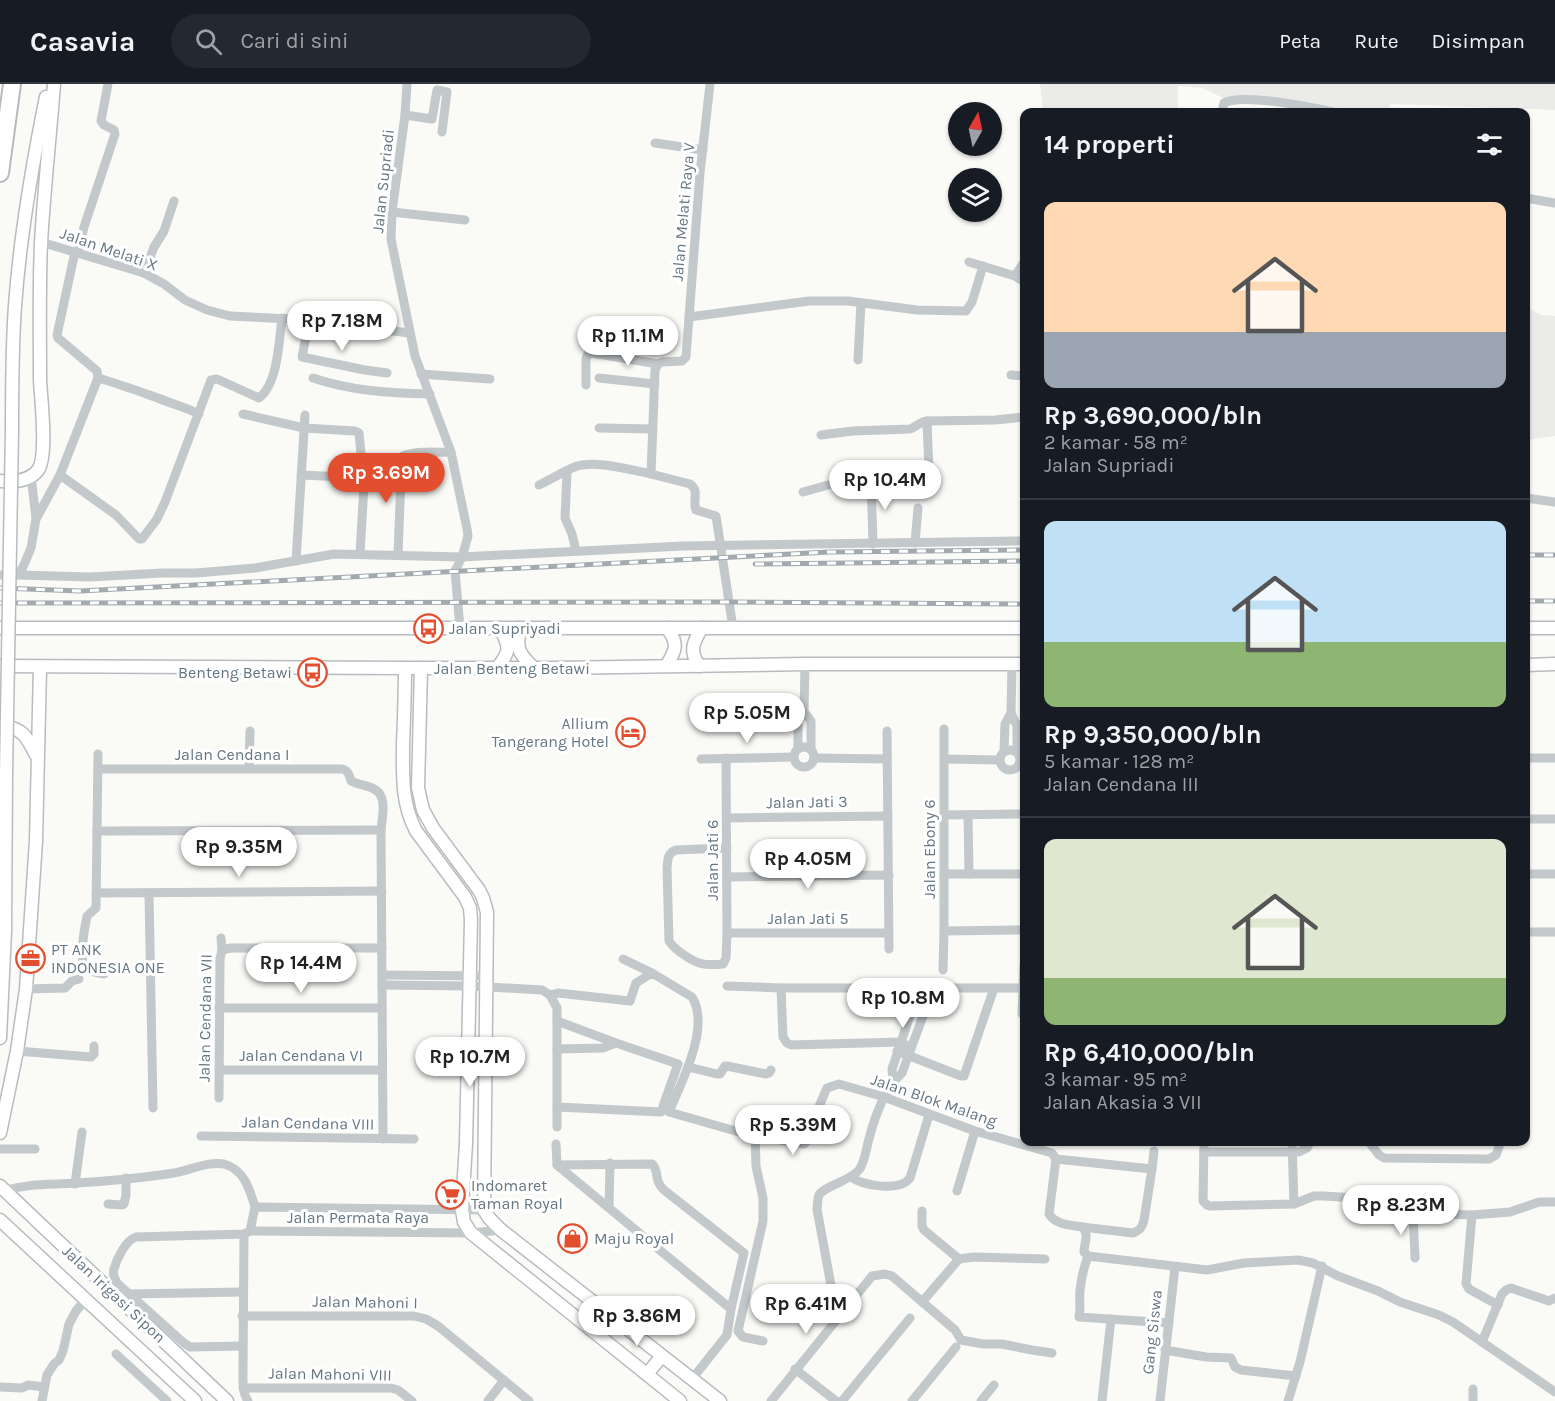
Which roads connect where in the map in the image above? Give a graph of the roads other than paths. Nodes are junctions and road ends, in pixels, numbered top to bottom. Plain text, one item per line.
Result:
1 (12, 84) edge
2 (49, 84) edge
3 (54, 84) edge
4 (108, 84) edge
5 (407, 84) edge
6 (710, 84) edge
7 (1223, 108) edge
8 (1312, 108) edge
9 (405, 115) junction
10 (442, 132) dead end
11 (655, 143) dead end
12 (703, 150) junction
13 (0, 173) edge
14 (1530, 199) edge
15 (174, 201) dead end
16 (1555, 203) edge
17 (392, 212) junction
18 (465, 220) dead end
19 (41, 242) junction
20 (76, 252) junction
21 (969, 262) dead end
22 (983, 266) junction
23 (1020, 268) edge
24 (144, 273) junction
25 (1015, 276) junction
26 (1020, 279) edge
27 (861, 303) junction
28 (689, 317) junction
29 (282, 318) junction
30 (309, 321) junction
31 (410, 333) junction
32 (858, 360) dead end
33 (658, 364) junction
34 (387, 373) dead end
35 (421, 374) junction
36 (1011, 375) dead end
37 (1020, 376) edge
38 (98, 378) junction
39 (314, 378) dead end
40 (599, 378) dead end
41 (490, 379) dead end
42 (655, 384) junction
43 (586, 385) dead end
44 (430, 394) junction
45 (199, 414) junction
46 (243, 414) dead end
47 (305, 415) dead end
48 (1020, 417) edge
49 (927, 421) junction
50 (304, 428) junction
51 (599, 428) dead end
52 (653, 429) junction
53 (820, 435) dead end
54 (451, 452) junction
55 (567, 472) junction
56 (651, 474) junction
57 (60, 475) junction
58 (302, 475) junction
59 (31, 476) junction
60 (364, 478) junction
61 (871, 480) junction
62 (0, 481) edge
63 (539, 485) dead end
64 (803, 492) dead end
65 (1530, 499) edge
66 (1555, 502) edge
67 (918, 508) dead end
68 (36, 519) junction
69 (1020, 541) edge
70 (915, 543) junction
71 (873, 544) junction
72 (721, 546) junction
73 (576, 551) junction
74 (360, 554) junction
75 (398, 555) junction
76 (462, 557) junction
77 (296, 561) junction
78 (0, 575) edge
79 (18, 575) junction
80 (0, 628) edge
81 (460, 628) junction
82 (500, 628) junction
83 (520, 628) junction
84 (667, 628) junction
85 (702, 628) junction
86 (733, 628) junction
87 (1020, 628) edge
88 (1530, 628) edge
89 (1555, 628) edge
90 (805, 664) junction
91 (1018, 664) edge
92 (1555, 664) edge
93 (1530, 665) edge
94 (0, 666) edge
95 (666, 666) junction
96 (699, 666) junction
97 (40, 667) junction
98 (405, 668) junction
99 (421, 668) junction
100 (496, 668) junction
101 (534, 668) junction
102 (404, 712) junction
103 (420, 712) junction
104 (804, 712) junction
105 (1011, 713) junction
106 (0, 725) edge
107 (944, 729) dead end
108 (250, 731) dead end
109 (887, 731) dead end
110 (798, 748) junction
111 (1020, 750) edge
112 (1004, 751) junction
113 (98, 754) dead end
114 (813, 754) junction
115 (793, 757) junction
116 (1020, 757) edge
117 (726, 758) junction
118 (1530, 758) edge
119 (37, 759) junction
120 (702, 759) dead end
121 (888, 759) junction
122 (945, 759) junction
123 (1555, 759) edge
124 (999, 760) junction
125 (1020, 762) edge
126 (249, 769) junction
127 (98, 770) junction
128 (1020, 814) edge
129 (944, 815) junction
130 (968, 815) junction
131 (888, 816) junction
132 (727, 818) junction
133 (1530, 819) edge
134 (1555, 819) edge
135 (381, 830) junction
136 (97, 831) junction
137 (727, 848) junction
138 (944, 874) junction
139 (969, 874) junction
140 (1020, 874) edge
141 (1530, 874) edge
142 (1555, 874) edge
143 (888, 875) junction
144 (727, 877) junction
145 (382, 891) junction
146 (96, 893) junction
147 (149, 893) junction
148 (471, 920) junction
149 (488, 921) junction
150 (1020, 930) edge
151 (944, 931) junction
152 (1530, 932) edge
153 (1555, 932) edge
154 (727, 933) junction
155 (889, 933) junction
156 (221, 938) dead end
157 (382, 948) junction
158 (889, 949) dead end
159 (222, 950) junction
160 (623, 959) dead end
161 (943, 969) dead end
162 (652, 973) junction
163 (104, 974) dead end
164 (382, 975) junction
165 (79, 979) dead end
166 (470, 981) junction
167 (487, 981) junction
168 (382, 985) junction
169 (727, 986) dead end
170 (781, 988) junction
171 (933, 988) junction
172 (994, 988) junction
173 (1020, 988) edge
174 (26, 989) junction
175 (919, 989) junction
176 (550, 996) junction
177 (219, 1008) junction
178 (382, 1008) junction
179 (557, 1020) junction
180 (0, 1038) edge
181 (616, 1043) junction
182 (94, 1046) dead end
183 (899, 1047) junction
184 (557, 1049) junction
185 (17, 1051) junction
186 (910, 1051) junction
187 (688, 1067) junction
188 (219, 1070) junction
189 (382, 1070) junction
190 (771, 1070) dead end
191 (893, 1081) junction
192 (219, 1098) dead end
193 (884, 1098) junction
194 (557, 1107) junction
195 (153, 1108) dead end
196 (929, 1115) junction
197 (557, 1127) dead end
198 (975, 1131) junction
199 (82, 1132) dead end
200 (0, 1133) edge
201 (755, 1135) junction
202 (201, 1136) dead end
203 (383, 1139) junction
204 (414, 1139) dead end
205 (1020, 1143) edge
206 (556, 1144) dead end
207 (1031, 1146) edge
208 (1292, 1146) edge
209 (1309, 1146) edge
210 (1372, 1146) edge
211 (1499, 1146) edge
212 (1204, 1147) edge
213 (0, 1149) edge
214 (35, 1149) dead end
215 (1154, 1151) dead end
216 (1292, 1153) junction
217 (1056, 1159) junction
218 (610, 1163) junction
219 (557, 1164) junction
220 (1152, 1169) junction
221 (851, 1177) junction
222 (126, 1178) junction
223 (75, 1184) junction
224 (2, 1189) edge
225 (957, 1191) dead end
226 (1555, 1202) edge
227 (108, 1204) dead end
228 (1294, 1204) junction
229 (255, 1207) junction
230 (609, 1207) junction
231 (462, 1210) junction
232 (484, 1210) junction
233 (922, 1211) dead end
234 (1413, 1213) junction
235 (1472, 1215) junction
236 (0, 1220) edge
237 (1082, 1227) junction
238 (501, 1230) junction
239 (247, 1233) junction
240 (471, 1233) junction
241 (1088, 1256) junction
242 (1415, 1258) dead end
243 (959, 1259) junction
244 (1045, 1259) dead end
245 (1322, 1266) junction
246 (1175, 1267) junction
247 (242, 1292) junction
248 (129, 1294) junction
249 (1555, 1298) edge
250 (86, 1299) junction
251 (922, 1302) junction
252 (1498, 1305) junction
253 (731, 1309) junction
254 (242, 1316) junction
255 (837, 1318) junction
256 (910, 1318) dead end
257 (1111, 1319) junction
258 (1169, 1323) junction
259 (763, 1341) dead end
260 (1482, 1342) junction
261 (242, 1346) junction
262 (956, 1347) dead end
263 (1165, 1350) junction
264 (1052, 1353) dead end
265 (116, 1354) dead end
266 (661, 1357) junction
267 (161, 1368) junction
268 (795, 1369) junction
269 (648, 1372) junction
270 (1296, 1376) junction
271 (144, 1379) junction
272 (692, 1379) junction
273 (504, 1380) junction
274 (994, 1385) dead end
275 (0, 1387) edge
276 (44, 1387) junction
277 (243, 1388) junction
278 (1473, 1389) dead end
279 (1555, 1392) edge
280 (42, 1401) edge
281 (167, 1401) edge
282 (195, 1401) edge
283 (227, 1401) edge
284 (248, 1401) edge
285 (411, 1401) edge
286 (488, 1401) edge
287 (529, 1401) edge
288 (680, 1401) edge
289 (720, 1401) edge
290 (771, 1401) edge
291 (836, 1401) edge
292 (842, 1401) edge
293 (912, 1401) edge
294 (981, 1401) edge
295 (1102, 1401) edge
296 (1160, 1401) edge
297 (1288, 1401) edge
298 (1473, 1401) edge

1 - 13 highway
2 - 180 street, bridge
3 - 19 street
4 - 20 street
5 - 9 street, Jalan Supriadi
6 - 12 street, Jalan Melati Raya V
7 - 8 street
9 - 10 street
9 - 17 street, Jalan Supriadi
11 - 12 street
12 - 28 street, Jalan Melati Raya V
14 - 16 street
15 - 24 street
17 - 18 street
17 - 31 street, Jalan Supriadi
19 - 20 street, Jalan Melati X
19 - 59 street
20 - 24 street, Jalan Melati X
20 - 38 street
21 - 22 street
22 - 25 street
22 - 27 street
23 - 25 street
24 - 29 street, Jalan Melati X
25 - 26 street
27 - 28 street
27 - 32 street
28 - 33 street, Jalan Melati Raya V
29 - 30 street, Jalan Melati X
29 - 45 street
30 - 31 street, Jalan Melati X
30 - 34 street
31 - 35 street, Jalan Supriadi
33 - 42 street
33 - 43 street
35 - 41 street
35 - 44 street, Jalan Supriadi
36 - 37 street
38 - 45 street
38 - 57 street
39 - 44 street
40 - 42 street
42 - 52 street
44 - 54 street, Jalan Supriadi
45 - 57 street
46 - 50 street
47 - 50 street
48 - 49 street
49 - 53 street
49 - 61 street
50 - 58 street
50 - 60 street
51 - 52 street
52 - 56 street
54 - 75 street
54 - 76 street, Jalan Supriadi
55 - 56 street
55 - 63 street
55 - 73 street
56 - 72 street
57 - 68 street
58 - 60 street
58 - 77 street
59 - 62 street
59 - 68 street
60 - 74 street
61 - 64 street
61 - 71 street
65 - 66 street
67 - 70 street
68 - 79 street
69 - 70 street
70 - 71 street
71 - 72 street
72 - 73 street
72 - 86 street
73 - 76 street
74 - 75 street
74 - 77 street
75 - 76 street
76 - 81 street, Jalan Supriadi
77 - 79 street
78 - 79 street
80 - 81 street
81 - 82 street
82 - 83 street
82 - 100 street
83 - 84 street
83 - 101 street
84 - 85 street
84 - 95 street
85 - 86 street
85 - 96 street
86 - 87 street
88 - 89 street
90 - 91 street, Jalan Benteng Betawi
90 - 96 street, Jalan Benteng Betawi
90 - 104 street
91 - 105 street
92 - 93 street
94 - 97 street, Jalan Benteng Betawi
95 - 96 street, Jalan Benteng Betawi
95 - 101 street, Jalan Benteng Betawi
97 - 98 street, Jalan Benteng Betawi
97 - 119 street
98 - 99 street, Jalan Benteng Betawi
98 - 102 street
99 - 100 street, Jalan Benteng Betawi
99 - 103 street
100 - 101 street, Jalan Benteng Betawi
102 - 103 street
102 - 148 street
103 - 149 street
104 - 110 street
104 - 114 street
105 - 111 street
105 - 112 street
106 - 119 street
107 - 122 street, Jalan Ebony 6
108 - 126 street
109 - 121 street
110 - 114 street
110 - 115 street
112 - 116 street
112 - 124 street
113 - 127 street
114 - 115 street
114 - 121 street
115 - 117 street
117 - 120 street
117 - 132 street, Jalan Jati 6
118 - 123 street
119 - 174 street
121 - 131 street
122 - 124 street
122 - 129 street, Jalan Ebony 6
124 - 125 street
126 - 127 street, Jalan Cendana I
126 - 135 street, Jalan Cendana I
127 - 136 street
128 - 130 street
129 - 130 street
129 - 138 street, Jalan Ebony 6
130 - 139 street
131 - 132 street, Jalan Jati 3
131 - 143 street
132 - 137 street, Jalan Jati 6
133 - 134 street
135 - 136 street
135 - 145 street
136 - 146 street
137 - 144 street, Jalan Jati 6
137 - 154 street, Jalan Jati 6
138 - 139 street
138 - 151 street, Jalan Ebony 6
139 - 140 street
141 - 142 street
143 - 144 street
143 - 155 street
144 - 154 street, Jalan Jati 6
145 - 147 street
145 - 157 street
146 - 147 street
146 - 163 street
147 - 195 street
148 - 149 street
148 - 166 street
149 - 167 street
150 - 151 street
151 - 161 street, Jalan Ebony 6
152 - 153 street
154 - 155 street, Jalan Jati 5
155 - 158 street
156 - 159 street, Jalan Cendana VII
157 - 159 street
157 - 164 street
159 - 177 street, Jalan Cendana VII
160 - 162 street, Jalan Blok Malang
162 - 176 street
162 - 187 street, Jalan Blok Malang
164 - 166 street
164 - 168 street
165 - 174 street
166 - 167 street
166 - 168 street
166 - 231 street
167 - 176 street
167 - 232 street
168 - 178 street
169 - 170 street
170 - 175 street
170 - 183 street
171 - 172 street
171 - 175 street
171 - 186 street
172 - 173 street
172 - 186 street
174 - 185 street
175 - 183 street
176 - 179 street
177 - 178 street
177 - 188 street, Jalan Cendana VII
178 - 189 street
179 - 181 street
179 - 184 street
181 - 184 street
181 - 194 street
182 - 185 street
183 - 186 street
183 - 191 street
184 - 194 street
185 - 200 street
186 - 191 street
187 - 190 street
187 - 201 street, Jalan Blok Malang
188 - 189 street, Jalan Cendana VI
188 - 192 street, Jalan Cendana VII
189 - 203 street
191 - 193 street
193 - 196 street, Jalan Blok Malang
193 - 201 street, Jalan Blok Malang
193 - 221 street
194 - 197 street
196 - 198 street, Jalan Blok Malang
196 - 221 street
198 - 205 street, Jalan Blok Malang
198 - 225 street
199 - 223 street
201 - 259 street
202 - 203 street, Jalan Cendana VIII
203 - 204 street, Jalan Cendana VIII
206 - 219 street
207 - 217 street, Jalan Blok Malang
208 - 216 street
209 - 216 street
210 - 211 street
212 - 216 street
212 - 228 street
213 - 214 street
215 - 220 street
216 - 228 street
217 - 220 street
217 - 237 street
218 - 219 street
218 - 230 street
218 - 253 street
219 - 230 street
220 - 237 street
221 - 255 street
222 - 223 street
222 - 227 street
222 - 229 street
223 - 224 street
224 - 283 street, Jalan Irigasi Sipon
226 - 235 street
228 - 234 street
229 - 231 street
229 - 239 street
230 - 253 street
231 - 232 street
231 - 240 street
232 - 238 street
233 - 243 street
234 - 235 street
234 - 242 street
235 - 252 street
236 - 250 street, Jalan Irigasi Sipon
237 - 241 street
238 - 240 street, Jalan Permata Raya
238 - 266 street
239 - 240 street, Jalan Permata Raya
239 - 247 street
239 - 248 street, Jalan Permata Raya
240 - 269 street
241 - 246 street
241 - 257 street
243 - 244 street
243 - 251 street
245 - 246 street
245 - 260 street
245 - 270 street
246 - 258 street, Gang Siswa
247 - 248 street
247 - 254 street
248 - 261 street
249 - 252 street
250 - 267 street, Jalan Irigasi Sipon
250 - 276 street
251 - 255 street
251 - 264 street
252 - 260 street
253 - 272 street
254 - 261 street
254 - 273 street, Jalan Mahoni I
255 - 268 street
256 - 292 street
257 - 258 street
257 - 295 street
258 - 263 street, Gang Siswa
260 - 279 street
261 - 277 street
262 - 293 street
263 - 270 street
263 - 296 street, Gang Siswa
265 - 271 street
266 - 269 street
266 - 272 street
267 - 271 street
267 - 282 street, Jalan Irigasi Sipon
268 - 290 street
268 - 291 street
269 - 288 street
270 - 297 street
271 - 281 street
272 - 289 street
273 - 286 street
273 - 287 street, Jalan Mahoni I
274 - 294 street
275 - 276 street
276 - 280 street
277 - 284 street
277 - 285 street, Jalan Mahoni VIII
278 - 298 street

